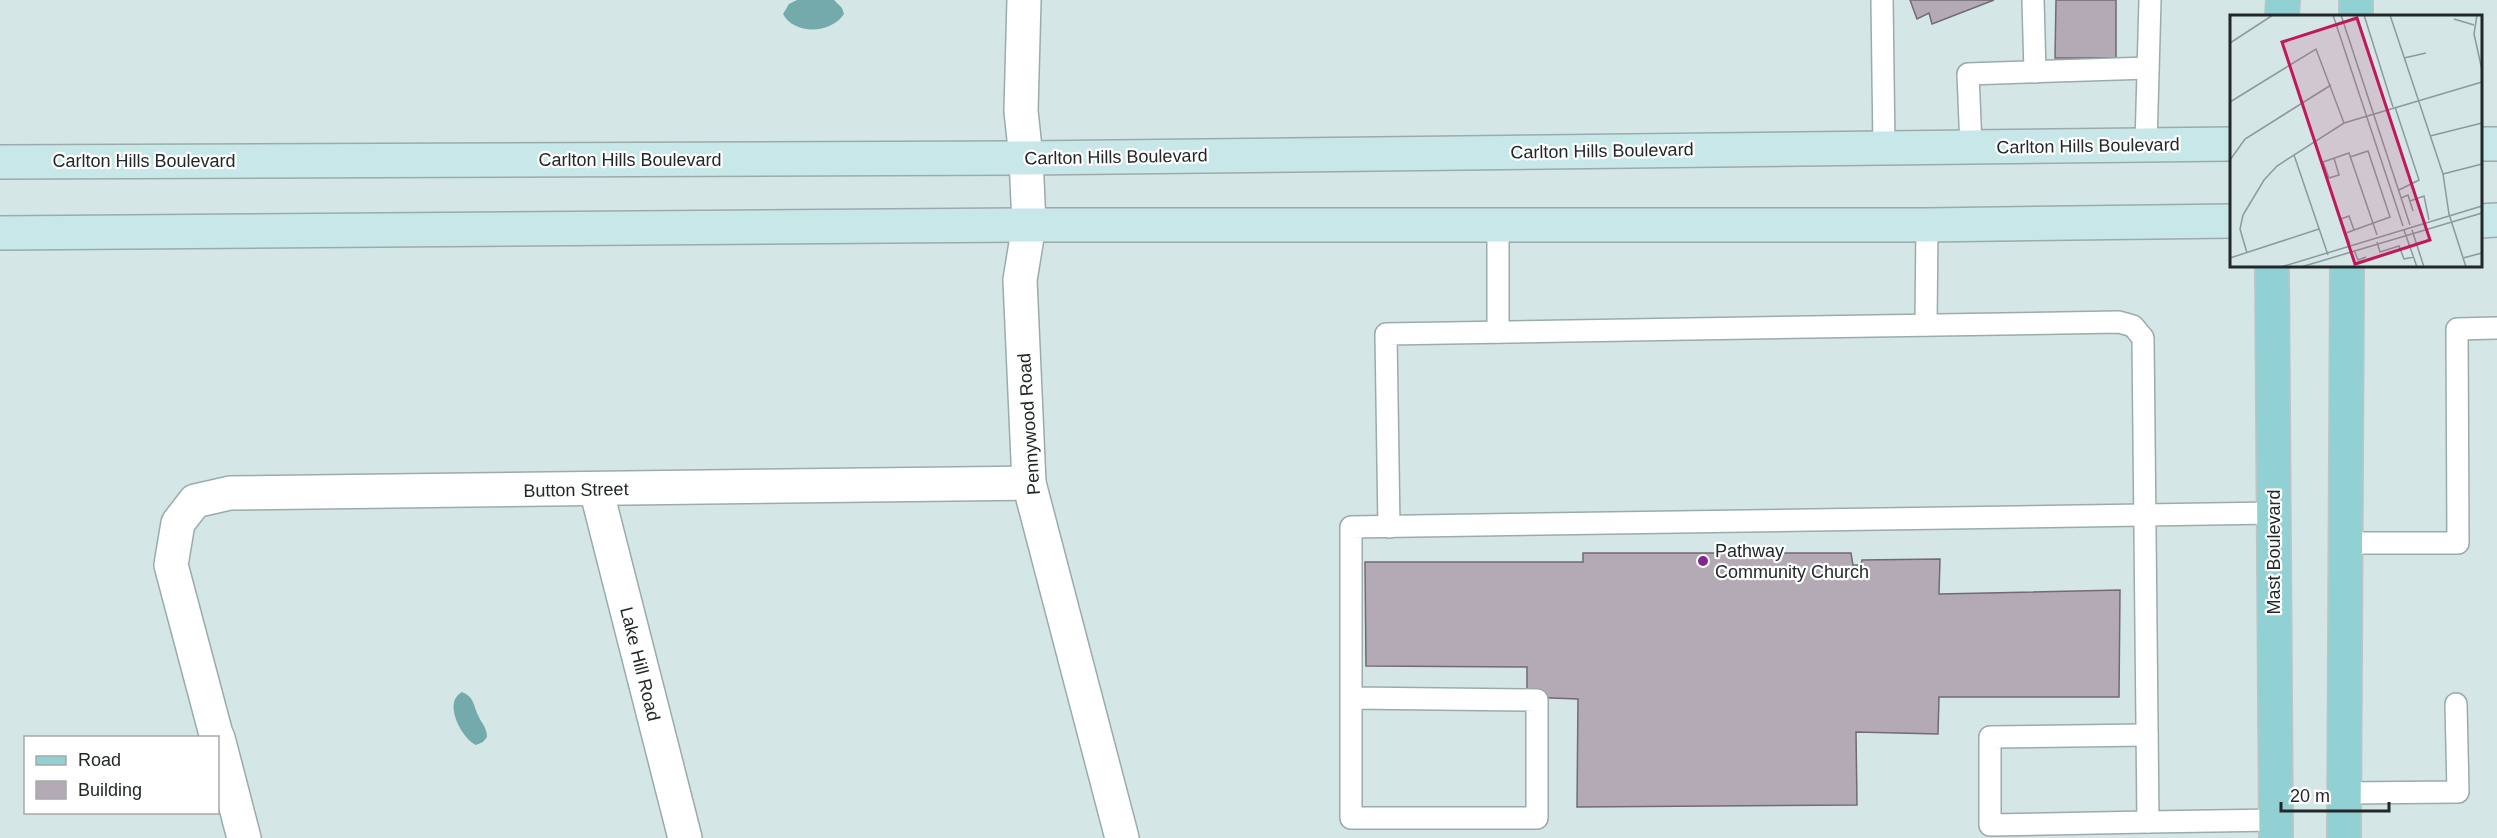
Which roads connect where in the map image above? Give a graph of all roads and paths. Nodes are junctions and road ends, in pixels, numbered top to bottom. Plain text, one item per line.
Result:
1 (1024, 0) edge
2 (1882, 0) edge
3 (2033, 0) edge
4 (2150, 0) edge
5 (2283, 0) edge
6 (2282, 15) edge
7 (2148, 69) junction
8 (2035, 72) junction
9 (2230, 144) edge
10 (2146, 145) junction
11 (1971, 147) junction
12 (1884, 148) junction
13 (1026, 158) junction
14 (0, 162) edge
15 (2497, 220) edge
16 (2230, 221) edge
17 (2482, 221) edge
18 (1029, 225) junction
19 (1498, 225) junction
20 (1927, 225) junction
21 (0, 233) edge
22 (2272, 267) edge
23 (2347, 267) edge
24 (1926, 325) junction
25 (2497, 328) edge
26 (1498, 332) junction
27 (1029, 483) junction
28 (596, 489) junction
29 (2273, 513) junction
30 (2143, 516) junction
31 (1389, 527) junction
32 (2345, 543) junction
33 (1351, 698) junction
34 (2456, 704) dead end
35 (2147, 735) junction
36 (216, 736) edge
37 (219, 745) edge
38 (2344, 793) junction
39 (2148, 822) junction
40 (2276, 829) edge
41 (244, 838) edge
42 (685, 838) edge
43 (1122, 838) edge
44 (2344, 838) edge

1 - 13 street, Pennywood Road
2 - 12 lane
3 - 8 lane
4 - 7 lane
5 - 6 main road
7 - 8 lane
7 - 10 lane
8 - 11 lane
9 - 10 street, Carlton Hills Boulevard
10 - 11 street, Carlton Hills Boulevard
11 - 12 street, Carlton Hills Boulevard
12 - 13 street, Carlton Hills Boulevard
13 - 14 street, Carlton Hills Boulevard
13 - 18 street, Pennywood Road
15 - 17 street
16 - 20 street
18 - 19 street
18 - 21 street
18 - 27 street, Pennywood Road
19 - 20 street
19 - 26 lane
20 - 24 lane
22 - 29 main road, Mast Boulevard
23 - 32 main road
24 - 26 lane
24 - 30 lane
25 - 32 lane
26 - 31 lane
27 - 28 street, Button Street
27 - 43 street, Pennywood Road
28 - 36 street, Button Street
28 - 42 street, Lake Hill Road
29 - 30 lane
29 - 40 main road, Mast Boulevard
30 - 31 lane
30 - 35 lane
31 - 33 lane
32 - 38 main road
33 - 33 lane
34 - 38 lane
35 - 39 lane
35 - 39 lane
37 - 41 street
38 - 44 main road
39 - 40 lane

